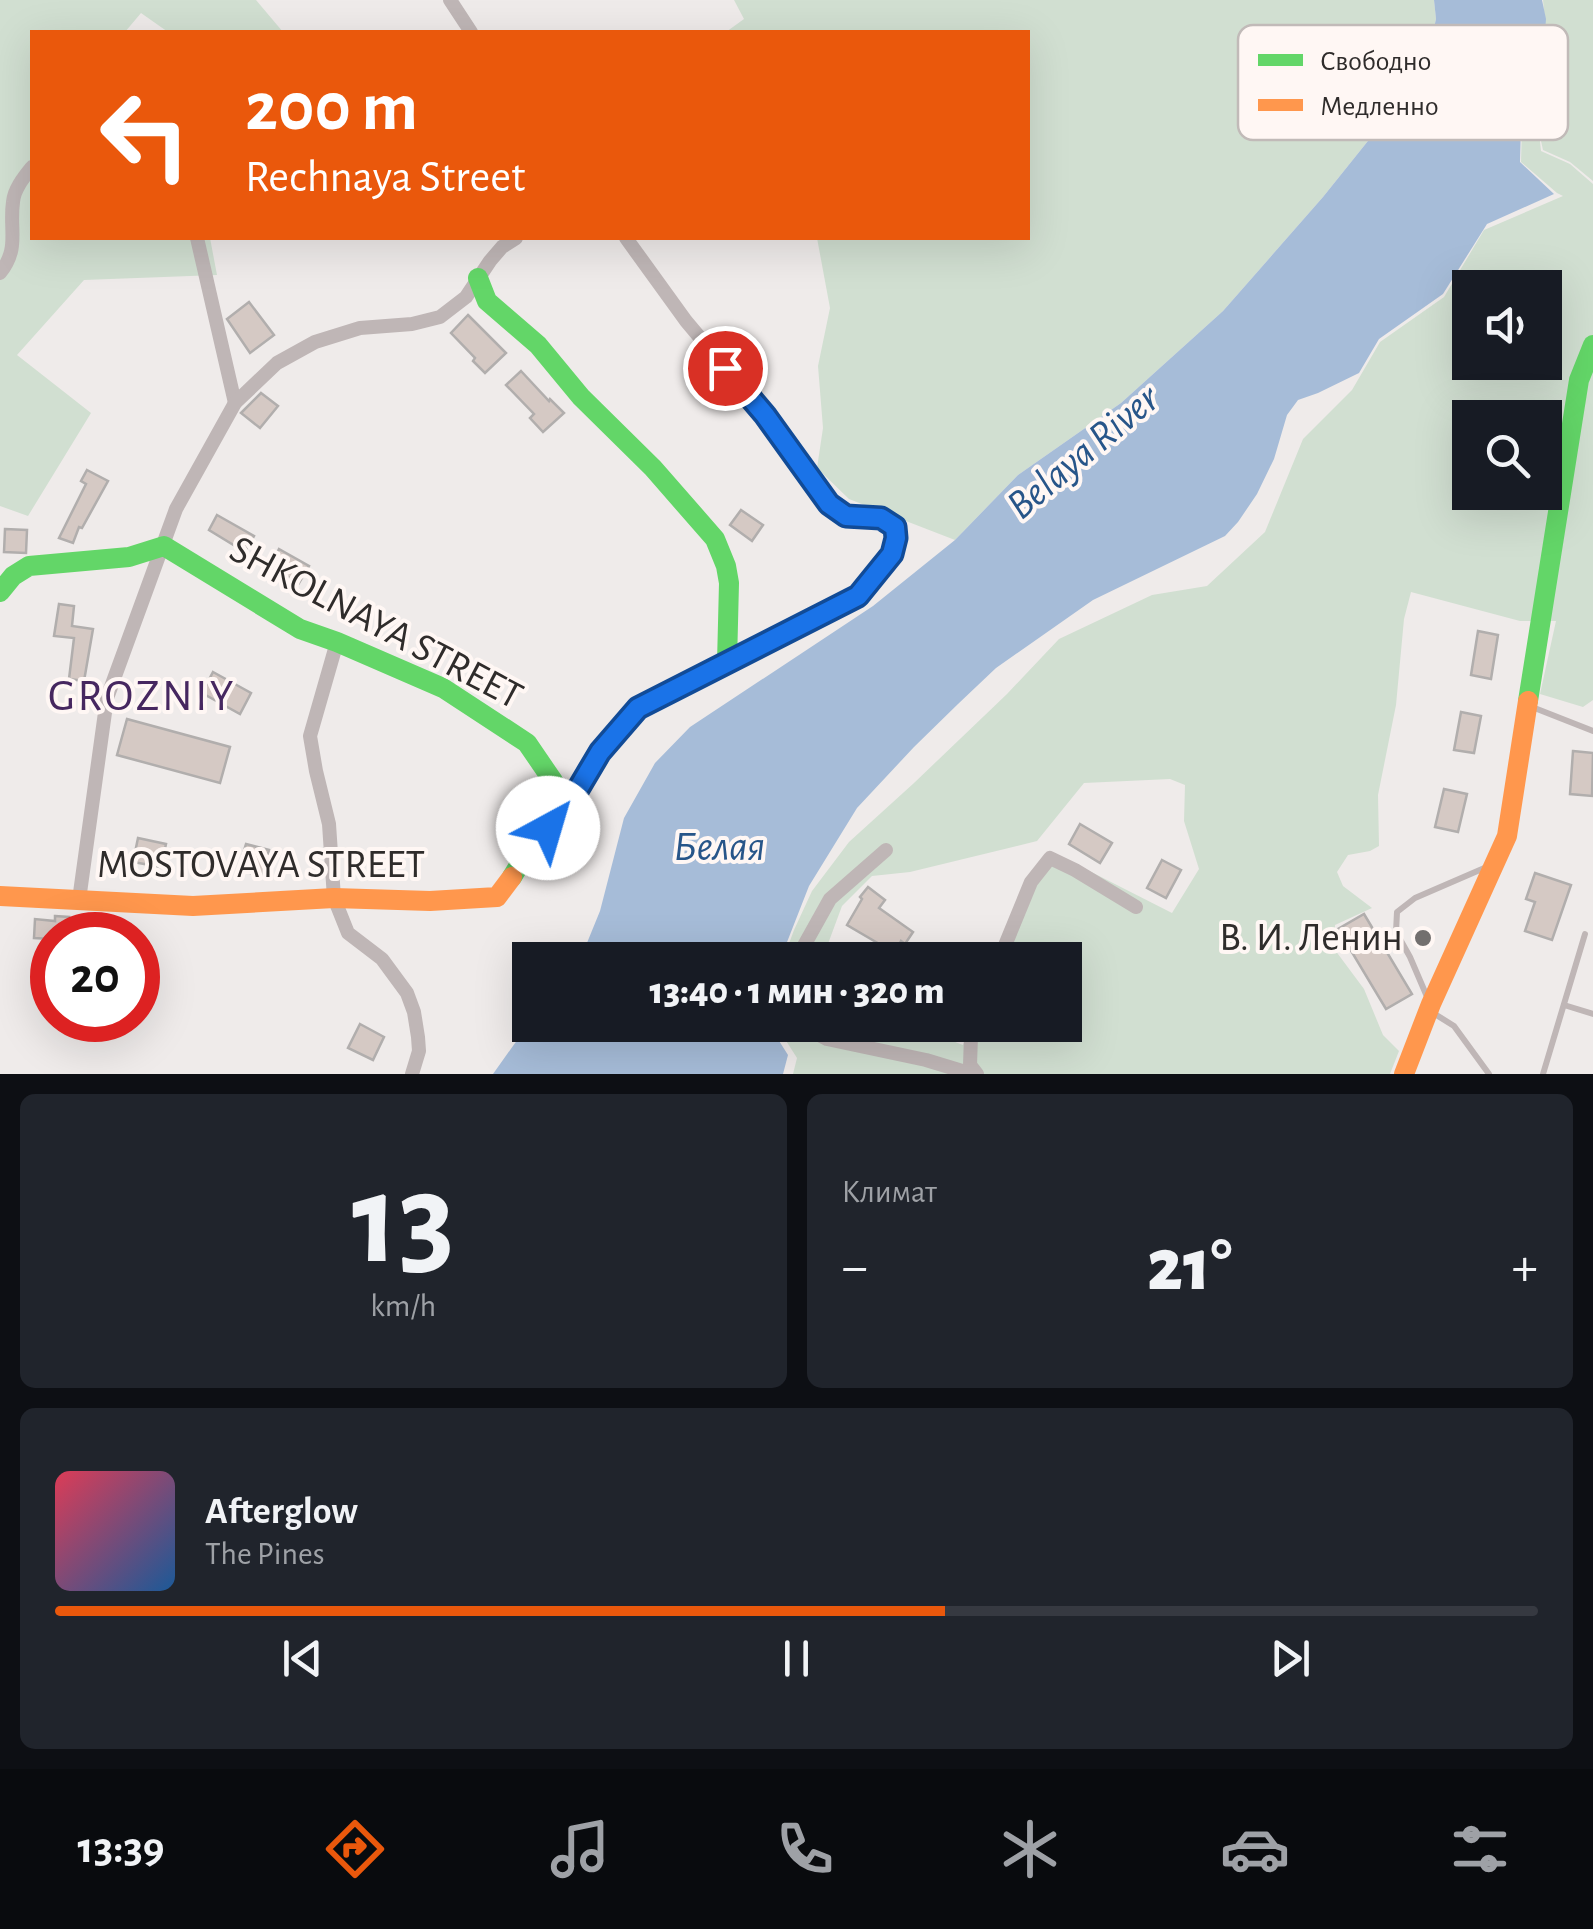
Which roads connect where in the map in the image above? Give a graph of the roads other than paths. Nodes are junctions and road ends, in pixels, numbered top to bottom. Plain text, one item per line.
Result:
1 (450, 0) edge
2 (471, 30) edge
3 (30, 170) edge
4 (197, 240) edge
5 (513, 240) edge
6 (627, 240) edge
7 (0, 272) edge
8 (478, 278) junction
9 (1593, 345) edge
10 (235, 403) junction
11 (164, 546) junction
12 (892, 554) joint
13 (0, 592) edge
14 (337, 642) junction
15 (727, 663) junction
16 (1526, 705) junction
17 (1593, 731) edge
18 (548, 828) junction
19 (886, 850) dead end
20 (1495, 863) junction
21 (0, 896) edge
22 (334, 898) junction
23 (80, 900) junction
24 (1136, 907) dead end
25 (1585, 934) dead end
26 (806, 942) edge
27 (1006, 942) edge
28 (1564, 1005) junction
29 (1430, 1007) junction
30 (1593, 1014) edge
31 (841, 1042) edge
32 (971, 1042) edge
33 (412, 1074) edge
34 (975, 1074) edge
35 (1404, 1074) edge
36 (1489, 1074) edge
37 (1544, 1074) edge

1 - 2 street
3 - 7 street
4 - 10 street
5 - 8 street
6 - 12 street
8 - 10 street
8 - 15 street
9 - 16 street
10 - 11 street
11 - 13 street
11 - 14 street, SHKOLNAYA STREET
11 - 23 street
12 - 15 lane
14 - 18 street, SHKOLNAYA STREET
14 - 22 street
15 - 18 lane
16 - 17 lane
16 - 20 street
18 - 22 street, MOSTOVAYA STREET
19 - 26 street
20 - 29 street
20 - 29 lane
21 - 23 street, MOSTOVAYA STREET
22 - 23 street, MOSTOVAYA STREET
22 - 33 street
24 - 27 street
25 - 28 lane
28 - 30 lane
28 - 37 lane
29 - 35 street
29 - 36 lane
31 - 34 street
32 - 34 street

